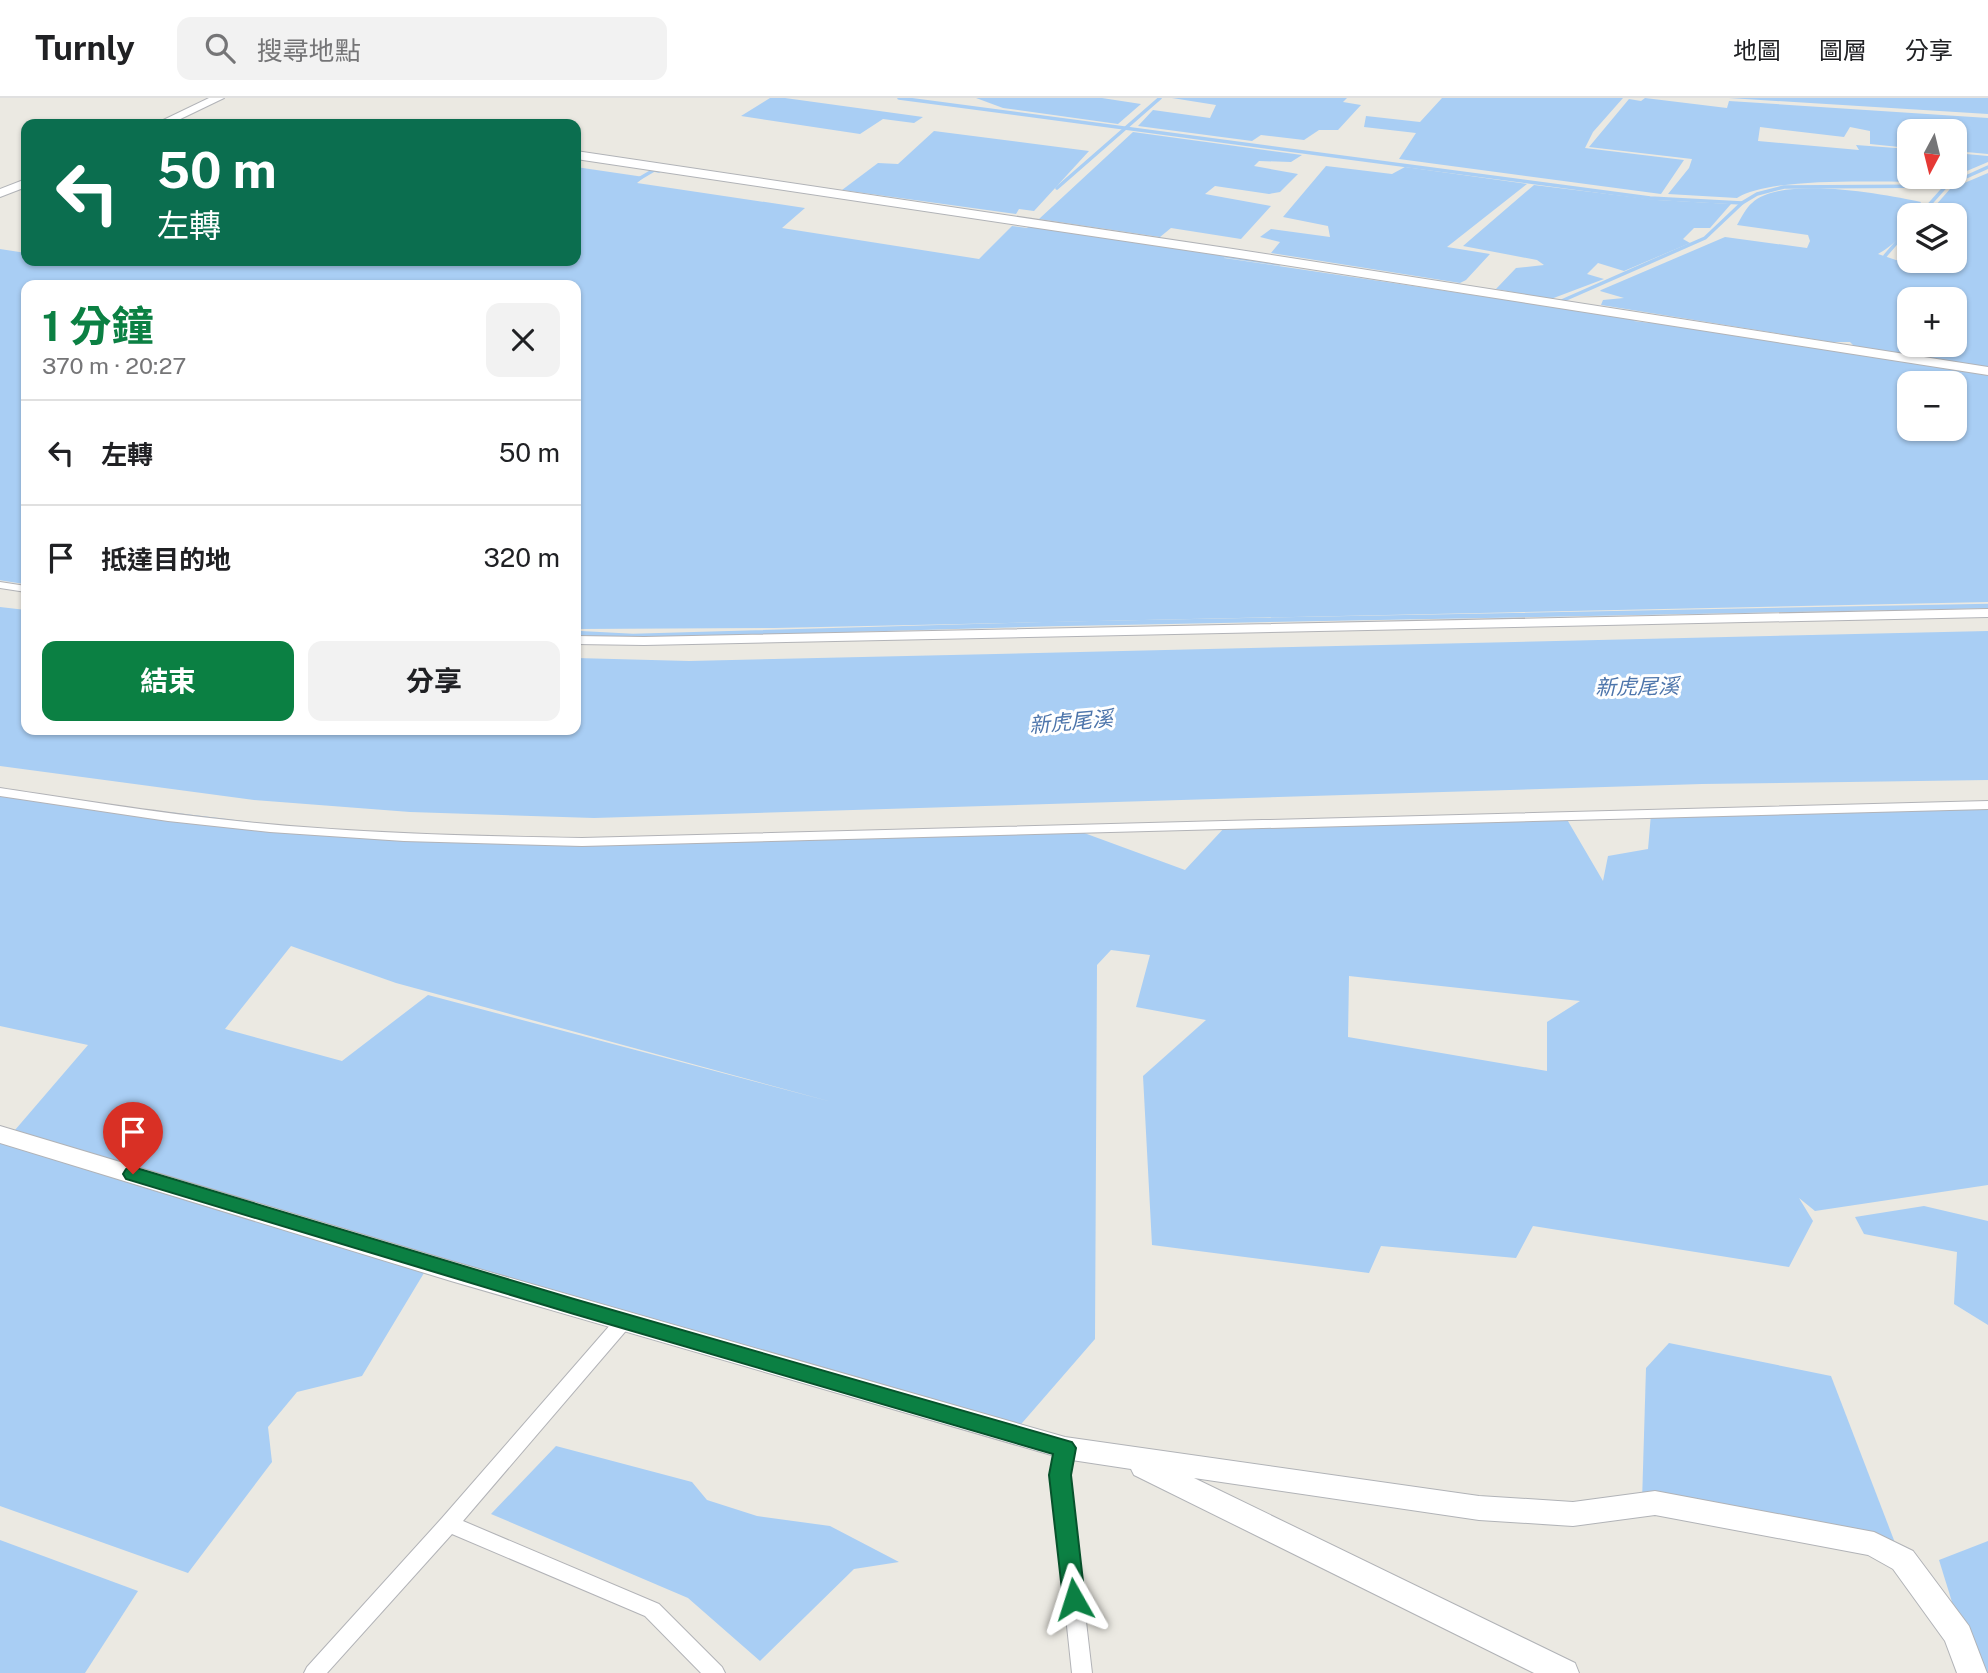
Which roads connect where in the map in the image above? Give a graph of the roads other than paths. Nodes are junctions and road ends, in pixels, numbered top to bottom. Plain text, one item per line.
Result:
1 (218, 98) edge
2 (172, 119) edge
3 (581, 156) edge
4 (21, 185) edge
5 (0, 193) edge
6 (1988, 371) edge
7 (0, 585) edge
8 (21, 588) edge
9 (1988, 613) edge
10 (581, 640) edge
11 (0, 792) edge
12 (1988, 805) edge
13 (0, 1134) edge
14 (624, 1321) junction
15 (1065, 1448) junction
16 (1126, 1458) junction
17 (449, 1524) junction
18 (314, 1673) edge
19 (715, 1673) edge
20 (1082, 1673) edge
21 (1564, 1673) edge
22 (1972, 1673) edge

1 - 2 street
3 - 6 street
4 - 5 street
7 - 8 street
9 - 10 street
11 - 12 street
13 - 14 street
14 - 15 street
14 - 17 street
15 - 16 street
15 - 20 street
16 - 21 street
16 - 22 street
17 - 18 street
17 - 19 street

